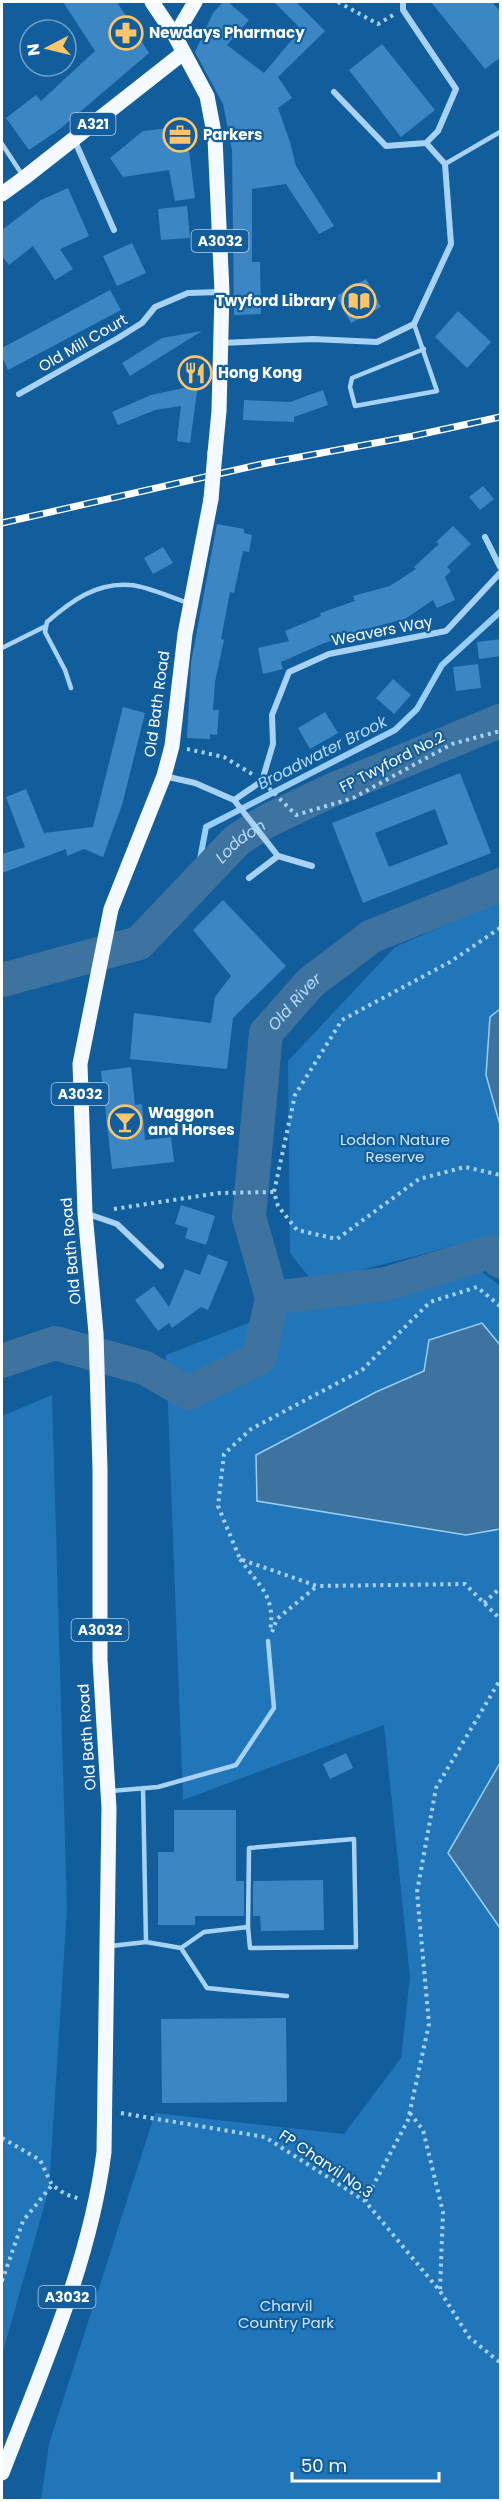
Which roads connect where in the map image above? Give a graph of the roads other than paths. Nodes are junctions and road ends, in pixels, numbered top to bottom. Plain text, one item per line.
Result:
1 (152, 2) edge
2 (195, 2) edge
3 (403, 2) edge
4 (175, 36) junction
5 (183, 52) junction
6 (334, 92) dead end
7 (501, 132) edge
8 (74, 139) junction
9 (426, 143) junction
10 (2, 144) edge
11 (445, 164) junction
12 (24, 178) junction
13 (2, 194) edge
14 (114, 230) dead end
15 (222, 292) junction
16 (414, 324) junction
17 (220, 343) junction
18 (424, 349) junction
19 (19, 394) dead end
20 (484, 537) dead end
21 (501, 567) edge
22 (501, 573) edge
23 (191, 604) junction
24 (46, 627) junction
25 (2, 648) edge
26 (71, 688) dead end
27 (164, 776) junction
28 (236, 802) junction
29 (278, 856) junction
30 (312, 866) dead end
31 (249, 878) dead end
32 (85, 1213) junction
33 (161, 1266) dead end
34 (268, 1641) road end
35 (143, 1788) junction
36 (108, 1791) junction
37 (248, 1928) junction
38 (146, 1942) junction
39 (108, 1946) junction
40 (181, 1948) junction
41 (287, 1996) dead end
42 (2, 2473) edge

1 - 4 main road, A3032
2 - 4 main road
3 - 9 street
4 - 5 main road, Old Bath Road / A3032
5 - 8 main road, A321
5 - 15 main road, Old Bath Road / A3032
6 - 9 street
7 - 11 lane
8 - 12 main road, A321
8 - 14 street
9 - 11 street
10 - 12 lane
11 - 16 street
12 - 13 main road, A321
15 - 17 main road, Old Bath Road / A3032
15 - 19 street, Old Mill Court
16 - 17 street
16 - 18 lane
17 - 23 main road, Old Bath Road / A3032, bridge
18 - 18 lane
20 - 21 street
22 - 28 street, Weavers Way
23 - 24 lane
23 - 27 main road, Old Bath Road / A3032
24 - 25 lane
24 - 26 lane
27 - 28 street
27 - 32 main road, Old Bath Road / A3032
28 - 29 street
29 - 30 street
29 - 31 street
32 - 33 street
32 - 36 main road, Old Bath Road / A3032
34 - 35 lane
35 - 36 lane
35 - 38 lane
36 - 39 main road, Old Bath Road / A3032
37 - 37 lane
37 - 40 lane
38 - 39 lane
38 - 40 lane
39 - 42 main road, Old Bath Road / A3032
40 - 41 lane

